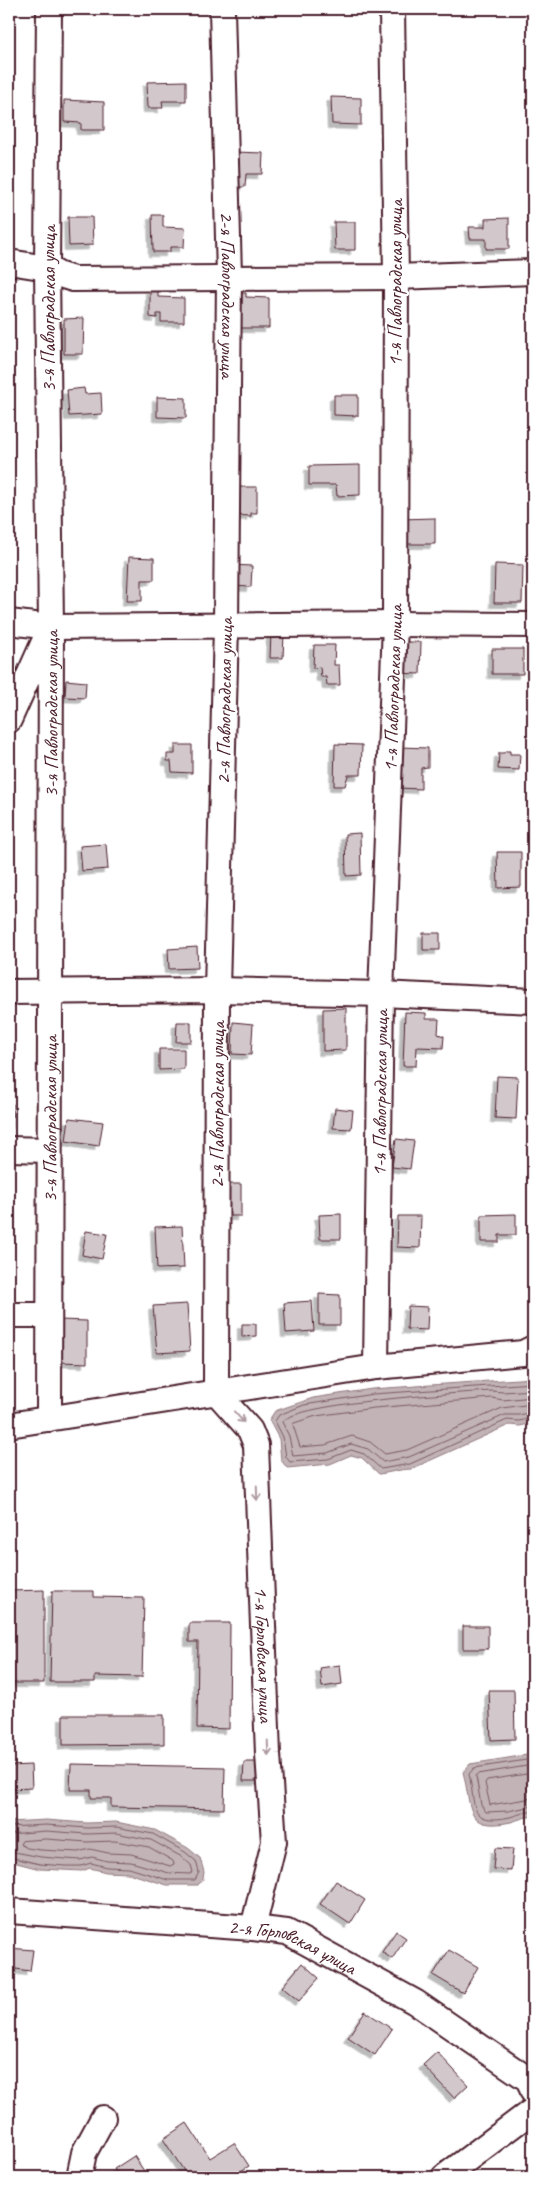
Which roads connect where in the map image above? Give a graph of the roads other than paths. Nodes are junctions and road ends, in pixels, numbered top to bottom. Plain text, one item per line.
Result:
1 (49, 9) edge
2 (222, 9) edge
3 (392, 9) edge
4 (9, 262) edge
5 (47, 268) junction
6 (533, 272) edge
7 (229, 276) junction
8 (396, 277) junction
9 (9, 622) edge
10 (395, 624) junction
11 (226, 626) junction
12 (533, 626) edge
13 (51, 627) junction
14 (9, 720) edge
15 (217, 990) junction
16 (9, 992) edge
17 (49, 992) junction
18 (381, 994) junction
19 (533, 1001) edge
20 (9, 1149) edge
21 (49, 1150) junction
22 (9, 1315) edge
23 (48, 1315) junction
24 (533, 1348) edge
25 (376, 1367) junction
26 (216, 1392) junction
27 (49, 1419) junction
28 (9, 1425) edge
29 (9, 1911) edge
30 (253, 1928) junction
31 (533, 2092) edge
32 (533, 2110) edge
33 (104, 2118) dead end
34 (79, 2177) edge
35 (444, 2177) edge

1 - 5 street, 3-я Павлоградская улица
2 - 7 street, 2-я Павлоградская улица
3 - 8 street, 1-я Павлоградская улица
4 - 5 street
5 - 7 street
5 - 13 street, 3-я Павлоградская улица
6 - 8 street
7 - 8 street
7 - 11 street, 2-я Павлоградская улица
8 - 10 street, 1-я Павлоградская улица
9 - 13 street
10 - 11 street
10 - 12 street
10 - 18 street, 1-я Павлоградская улица
11 - 13 street
11 - 15 street, 2-я Павлоградская улица
13 - 14 street
13 - 17 street, 3-я Павлоградская улица
15 - 17 street
15 - 18 street
15 - 26 street, 2-я Павлоградская улица
16 - 17 street
17 - 21 street, 3-я Павлоградская улица
18 - 19 street
18 - 25 street, 1-я Павлоградская улица
20 - 21 street
21 - 23 street, 3-я Павлоградская улица
22 - 23 street
23 - 27 street, 3-я Павлоградская улица
24 - 25 street
25 - 26 street
26 - 27 street
26 -> 30 street, 1-я Горловская улица
27 - 28 street
29 - 30 street, 2-я Горловская улица
30 - 31 street, 2-я Горловская улица
32 - 35 street
33 - 34 street

